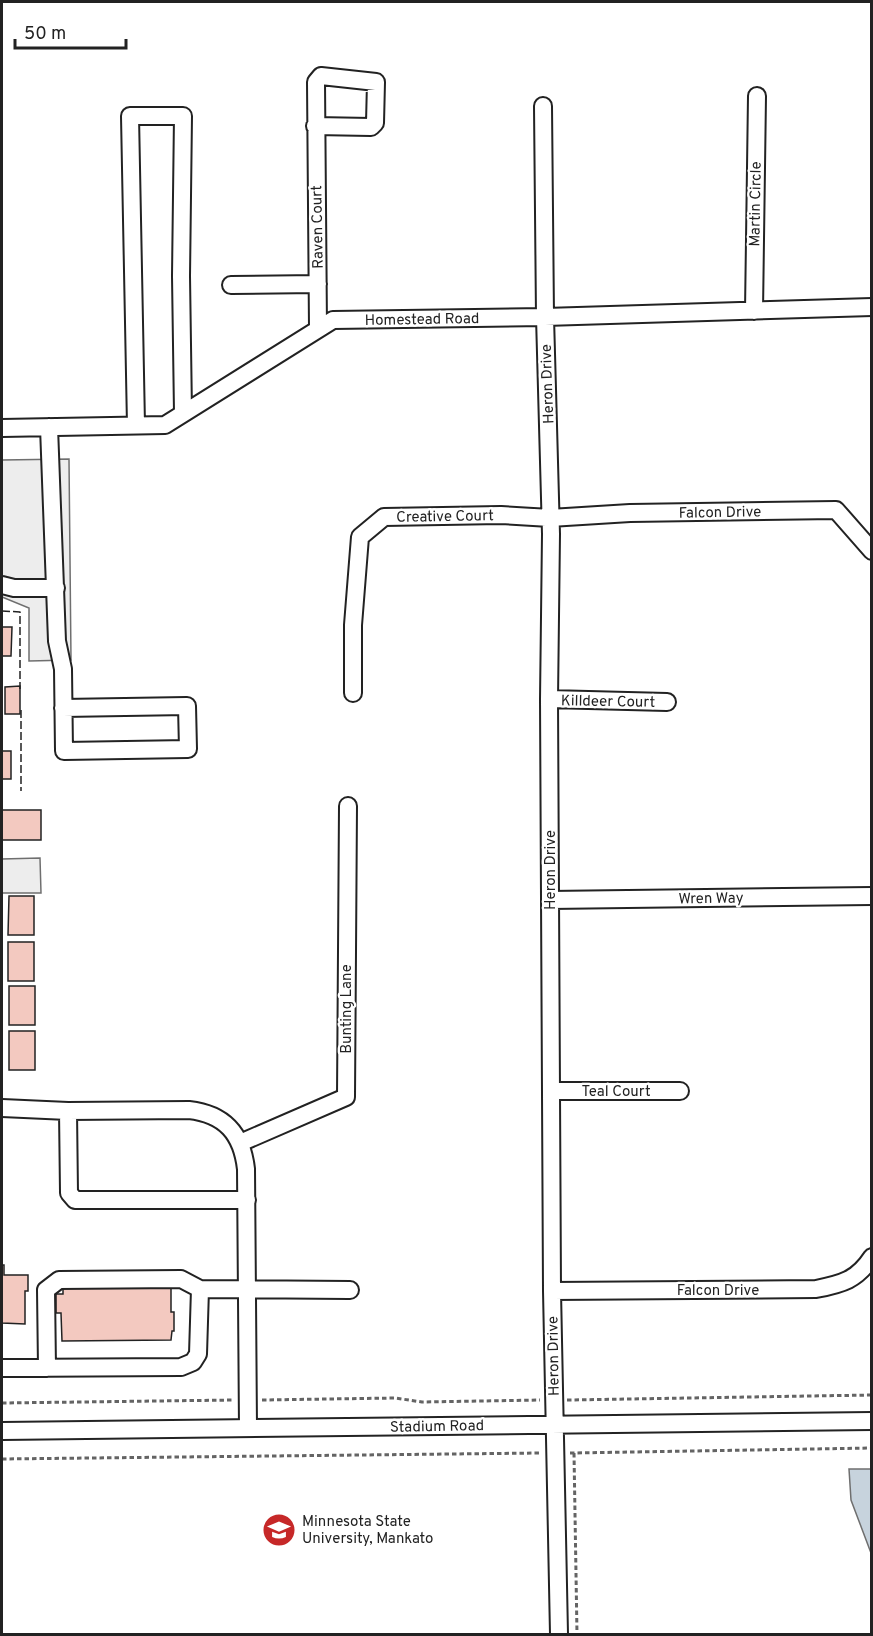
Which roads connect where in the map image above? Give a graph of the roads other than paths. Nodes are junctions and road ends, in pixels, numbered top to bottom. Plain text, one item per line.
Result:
1 (757, 96) dead end
2 (543, 106) dead end
3 (315, 126) junction
4 (318, 284) junction
5 (231, 285) dead end
6 (872, 307) edge
7 (753, 311) junction
8 (545, 317) junction
9 (318, 328) junction
10 (183, 413) junction
11 (136, 425) junction
12 (49, 427) junction
13 (2, 428) edge
14 (550, 518) junction
15 (872, 551) edge
16 (2, 585) edge
17 (56, 588) junction
18 (353, 693) dead end
19 (549, 699) junction
20 (667, 702) dead end
21 (63, 708) junction
22 (348, 806) dead end
23 (872, 896) edge
24 (550, 900) junction
25 (551, 1091) junction
26 (680, 1091) dead end
27 (2, 1108) edge
28 (68, 1111) junction
29 (240, 1143) junction
30 (247, 1200) junction
31 (872, 1257) edge
32 (200, 1289) junction
33 (248, 1290) junction
34 (351, 1290) dead end
35 (552, 1291) junction
36 (2, 1368) edge
37 (47, 1368) junction
38 (872, 1421) edge
39 (555, 1425) junction
40 (248, 1428) junction
41 (2, 1431) edge
42 (558, 1635) edge

1 - 7 street, Martin Circle
2 - 8 street, Heron Drive
3 - 3 street, Raven Court
3 - 4 street, Raven Court
4 - 5 street
4 - 9 street, Raven Court
6 - 7 street, Homestead Road
7 - 8 street, Homestead Road
8 - 9 street, Homestead Road
8 - 14 street, Heron Drive
9 - 10 street, Homestead Road
10 - 11 street, Homestead Road
10 - 11 street
11 - 12 street, Homestead Road
12 - 13 street, Homestead Road
12 - 17 street
14 - 15 street, Falcon Drive
14 - 18 street, Creative Court
14 - 19 street, Heron Drive
16 - 17 street
17 - 21 street
19 - 20 street, Killdeer Court
19 - 24 street, Heron Drive
21 - 21 street
22 - 29 street, Bunting Lane
23 - 24 street, Wren Way
24 - 25 street, Heron Drive
25 - 26 street, Teal Court
25 - 35 street, Heron Drive
27 - 28 street
28 - 29 street
28 - 30 street
29 - 30 street
30 - 33 street
31 - 35 street, Falcon Drive
32 - 33 street
32 - 37 street
32 - 37 street
33 - 34 street
33 - 40 street
35 - 39 street, Heron Drive
36 - 37 street
38 - 39 street, Stadium Road
39 - 40 street, Stadium Road
39 - 42 street, Heron Drive
40 - 41 street, Stadium Road

